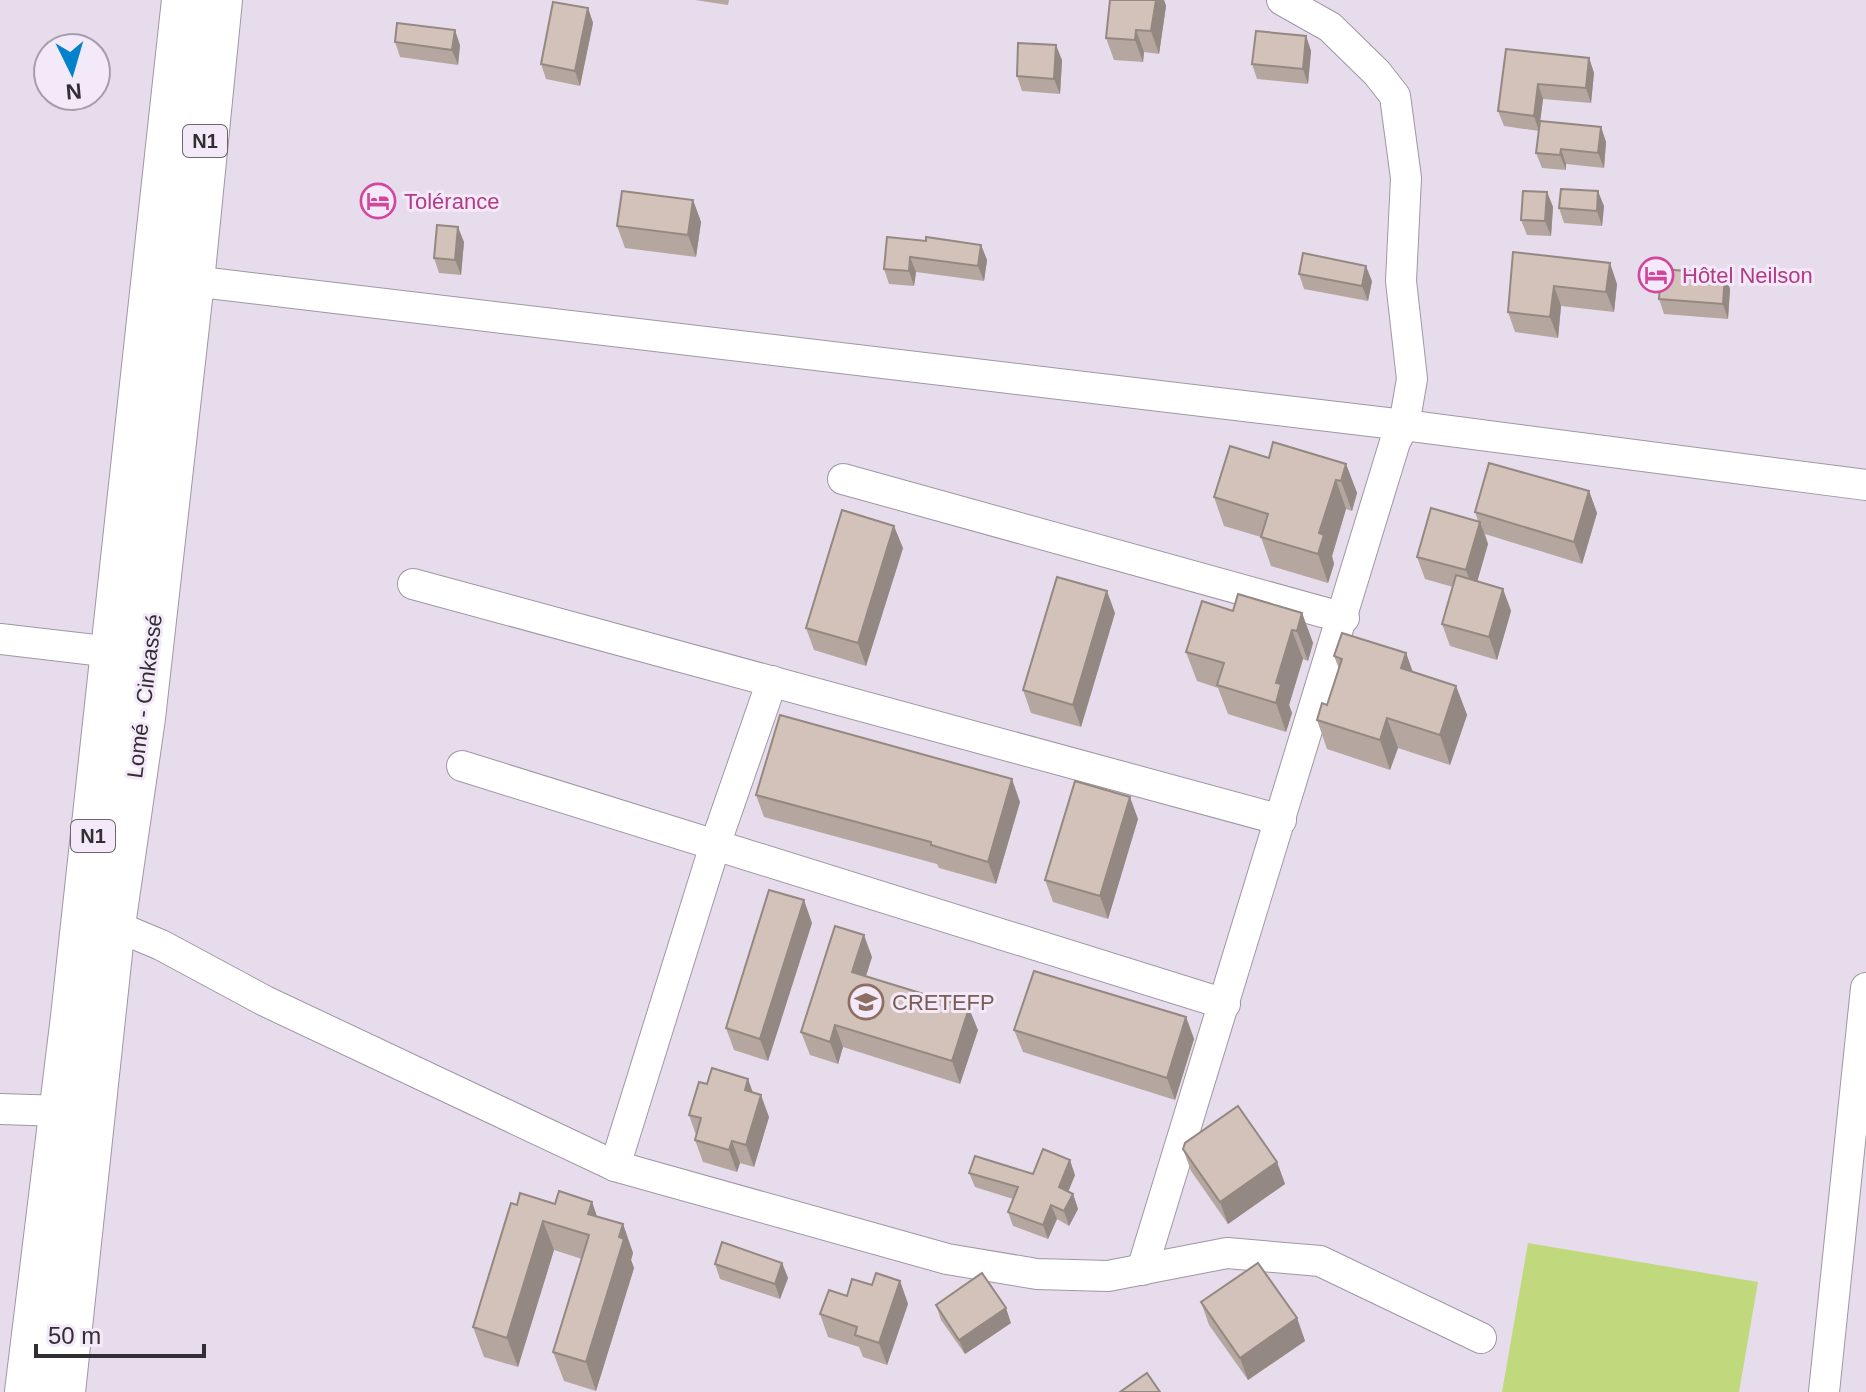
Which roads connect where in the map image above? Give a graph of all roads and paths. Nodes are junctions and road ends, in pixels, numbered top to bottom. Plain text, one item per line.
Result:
1 (184, 0) edge
2 (220, 0) edge
3 (1282, 0) edge
4 (192, 281) junction
5 (1404, 425) junction
6 (843, 479) dead end
7 (1866, 485) edge
8 (413, 584) dead end
9 (1344, 618) junction
10 (0, 639) edge
11 (112, 652) junction
12 (772, 681) junction
13 (462, 766) dead end
14 (1281, 820) junction
15 (715, 845) junction
16 (98, 923) junction
17 (1866, 988) edge
18 (1225, 1004) junction
19 (0, 1109) edge
20 (62, 1111) junction
21 (615, 1166) junction
22 (1142, 1270) junction
23 (1481, 1338) dead end
24 (27, 1392) edge
25 (63, 1392) edge
26 (1824, 1392) edge

1 - 11 highway, Lomé - Cinkassé / N1
2 - 4 highway, Lomé - Cinkassé / N1
3 - 5 street
4 - 5 street
4 - 16 highway, Lomé - Cinkassé / N1
5 - 7 street
5 - 9 street
6 - 9 street
8 - 12 street
9 - 14 street
10 - 11 street
11 - 16 highway, Lomé - Cinkassé / N1
12 - 14 street
12 - 15 street
13 - 15 street
14 - 18 street
15 - 18 street
15 - 21 street
16 - 20 highway, Lomé - Cinkassé / N1
16 - 21 street
16 - 25 highway, Lomé - Cinkassé / N1
17 - 26 street
18 - 22 street
19 - 20 street
20 - 24 highway, Lomé - Cinkassé / N1
21 - 22 street
22 - 23 street

